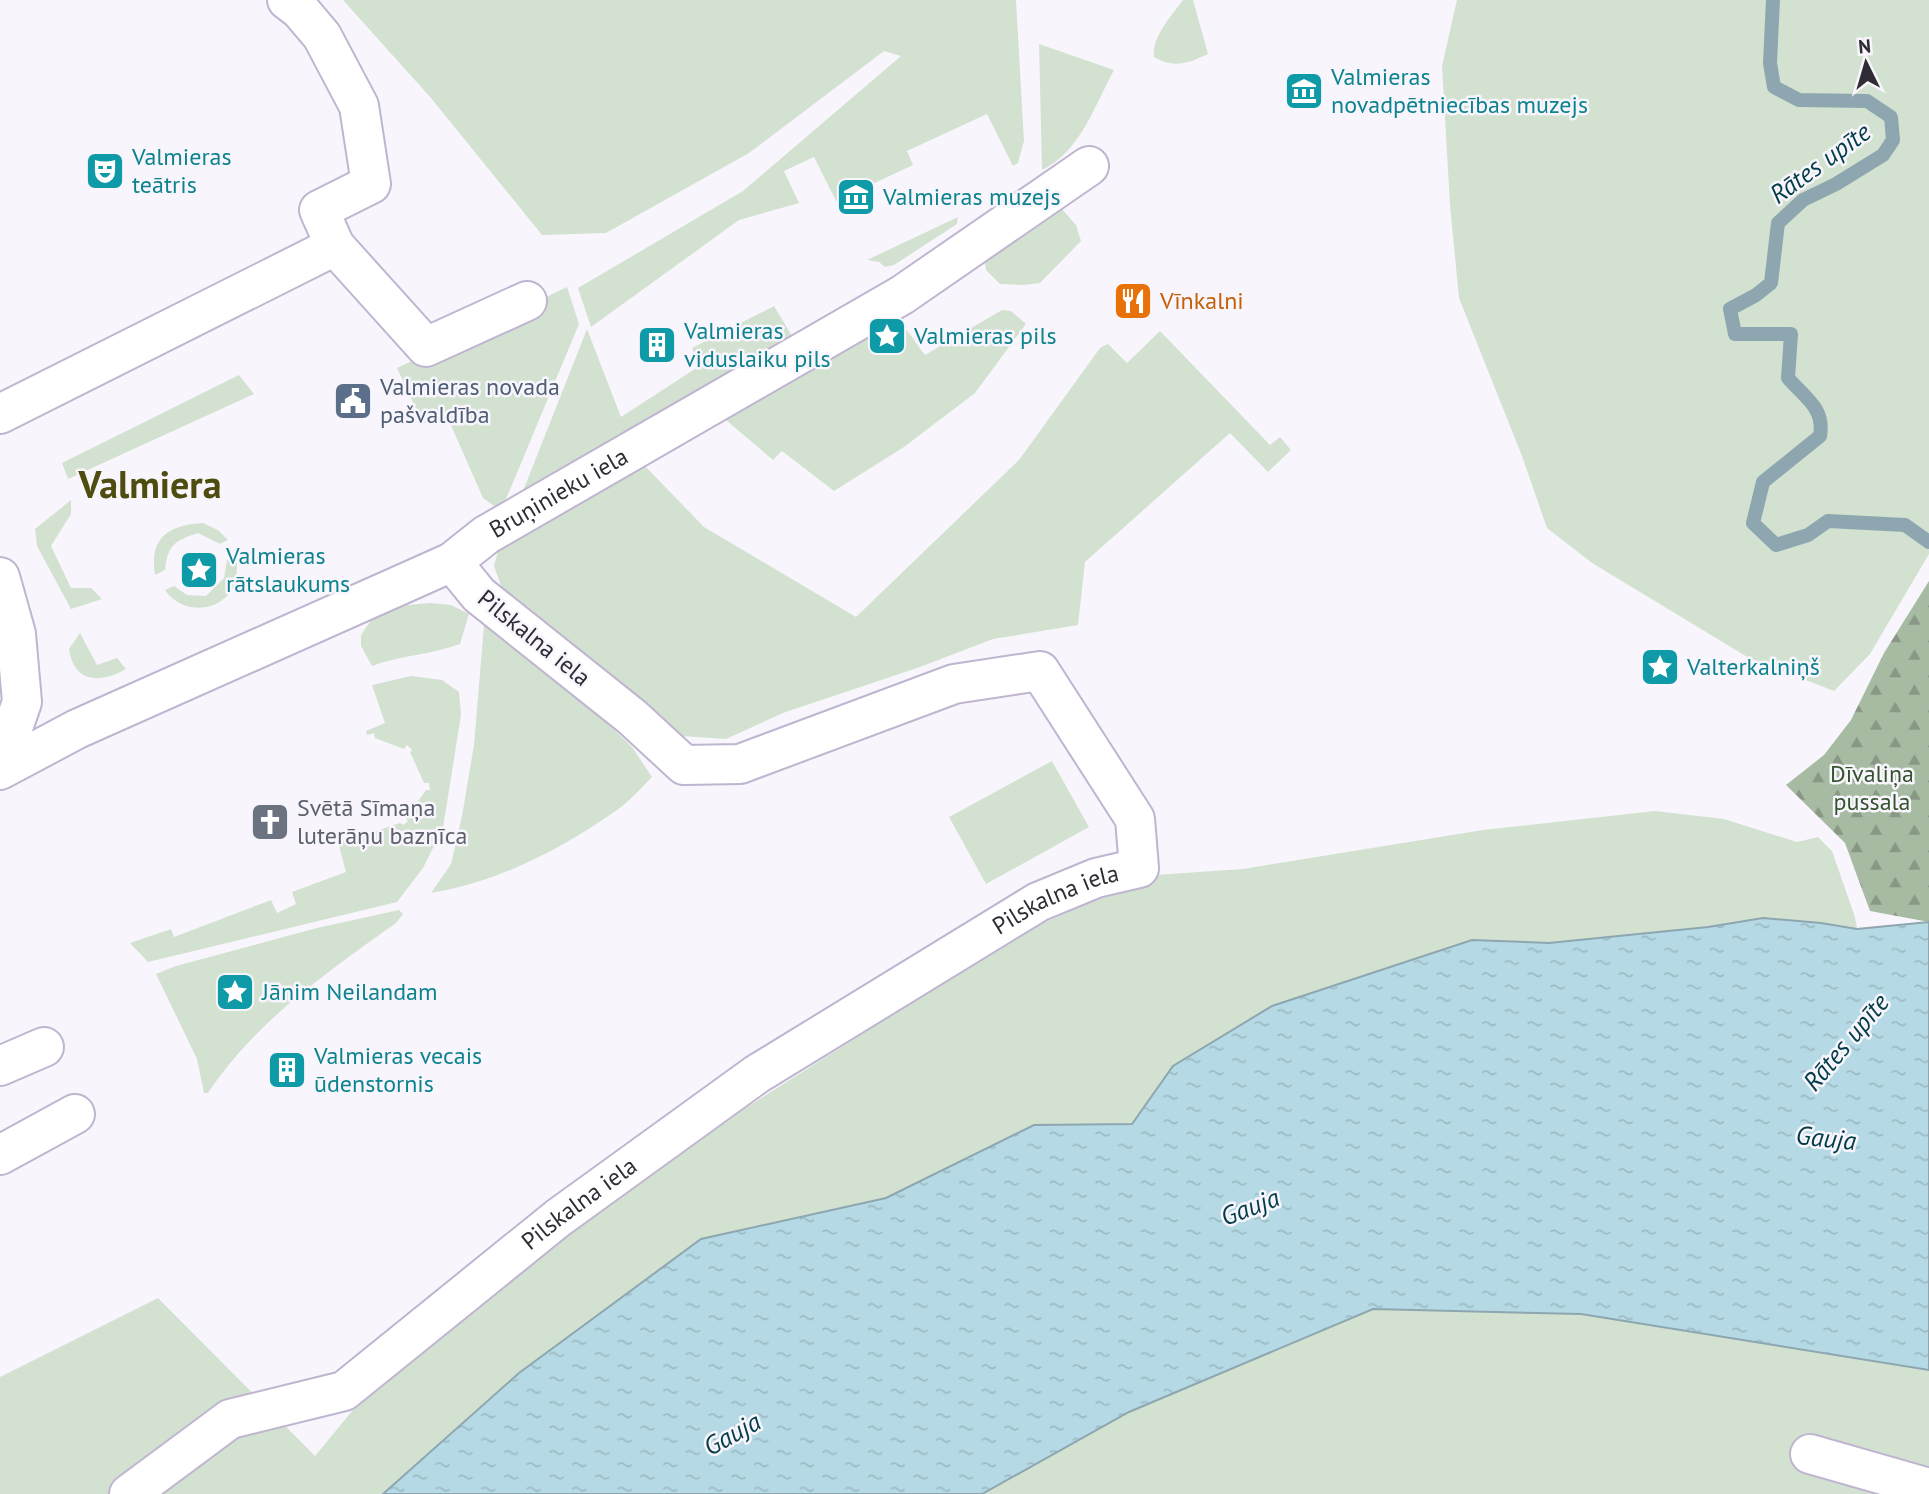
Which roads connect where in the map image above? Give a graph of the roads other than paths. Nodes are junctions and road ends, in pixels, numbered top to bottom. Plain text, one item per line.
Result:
1 (288, 0) edge
2 (1089, 166) dead end
3 (335, 246) junction
4 (527, 301) dead end
5 (0, 414) edge
6 (452, 562) junction
7 (0, 577) edge
8 (0, 767) edge
9 (44, 1047) dead end
10 (0, 1066) edge
11 (75, 1114) dead end
12 (0, 1155) edge
13 (1810, 1454) dead end
14 (123, 1488) edge
15 (1929, 1488) edge

1 - 3 street
2 - 6 street, Bruņinieku iela
3 - 4 street
3 - 5 street
6 - 8 street, Bruņinieku iela
6 - 14 street, Pilskalna iela
7 - 8 street
9 - 10 street
11 - 12 street
13 - 15 street

